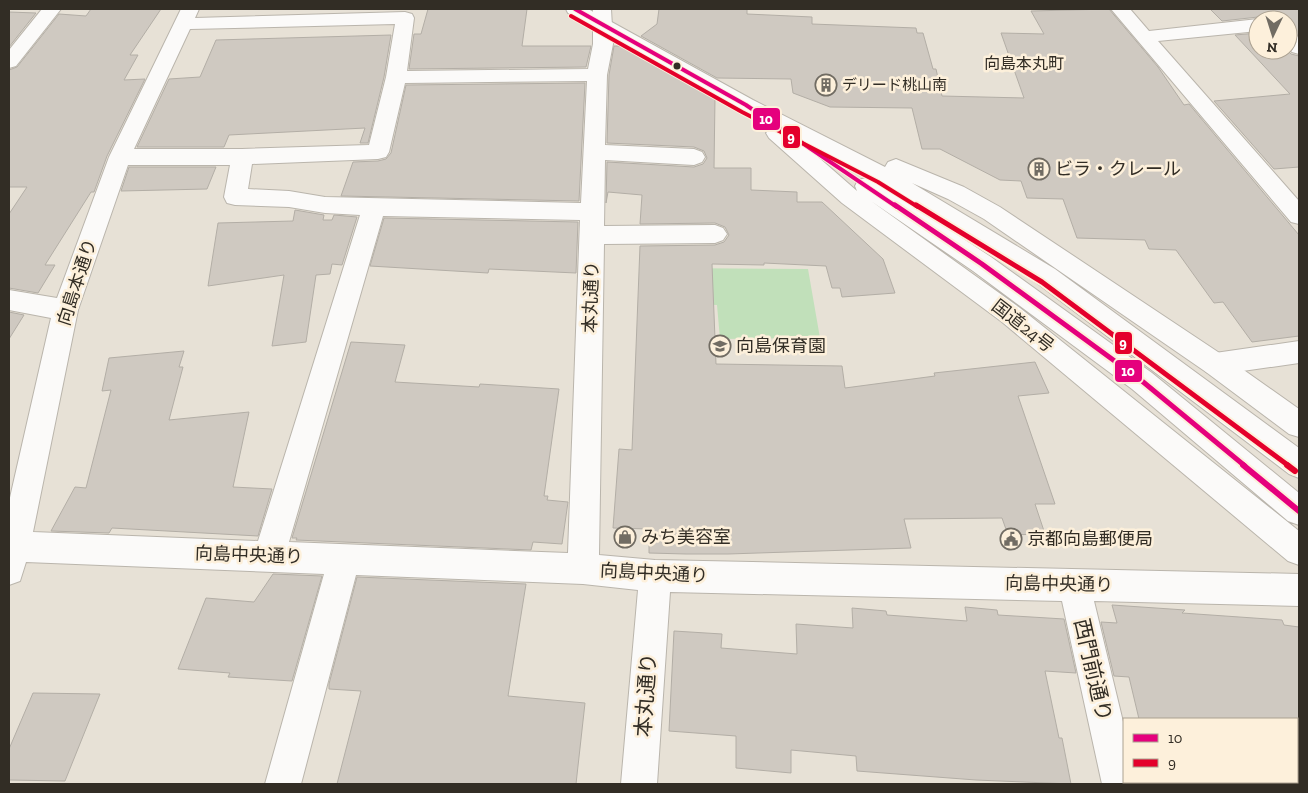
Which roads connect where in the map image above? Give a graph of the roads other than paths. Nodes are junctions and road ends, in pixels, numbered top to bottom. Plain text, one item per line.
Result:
1 (52, 9) edge
2 (575, 9) edge
3 (1120, 9) edge
4 (292, 15) edge
5 (186, 16) edge
6 (602, 17) edge
7 (1248, 26) edge
8 (1144, 38) junction
9 (18, 41) edge
10 (9, 62) edge
11 (597, 75) junction
12 (396, 76) junction
13 (746, 105) junction
14 (594, 152) junction
15 (694, 156) dead end
16 (120, 157) junction
17 (242, 157) junction
18 (374, 207) junction
19 (1299, 216) edge
20 (593, 224) junction
21 (715, 234) dead end
22 (9, 300) edge
23 (65, 310) junction
24 (1299, 352) edge
25 (1215, 364) junction
26 (1299, 425) edge
27 (1299, 465) edge
28 (1299, 511) edge
29 (1299, 550) edge
30 (10, 554) edge
31 (269, 556) junction
32 (344, 560) junction
33 (583, 569) junction
34 (655, 576) junction
35 (1074, 584) junction
36 (1299, 590) edge
37 (283, 784) edge
38 (639, 784) edge
39 (1120, 784) edge

1 - 9 main road
2 - 6 main road, 国道24号
3 - 8 main road
4 - 5 main road
4 - 12 main road
5 - 16 main road, 向島本通り
6 - 11 main road, 本丸通り
6 - 13 main road, 国道24号
7 - 8 main road
8 - 19 main road
9 - 10 main road
11 - 12 main road
11 - 14 main road, 本丸通り
12 - 17 main road
13 - 25 main road, 国道24号
13 - 27 main road, 国道24号
13 - 28 main road, 国道24号
13 - 29 main road, 国道24号
14 - 15 main road
14 - 20 main road, 本丸通り
16 - 17 main road
16 - 23 main road, 向島本通り
17 - 18 main road
18 - 20 main road
18 - 31 main road
20 - 21 main road
20 - 33 main road, 本丸通り
22 - 23 main road
23 - 30 main road, 向島本通り
24 - 25 main road
25 - 26 main road, 国道24号
30 - 31 main road, 向島中央通り
31 - 32 main road, 向島中央通り
32 - 33 main road, 向島中央通り
32 - 37 main road
33 - 34 main road, 向島中央通り
34 - 35 main road, 向島中央通り
34 - 38 main road, 本丸通り
35 - 36 main road, 向島中央通り
35 - 39 main road, 西門前通り

